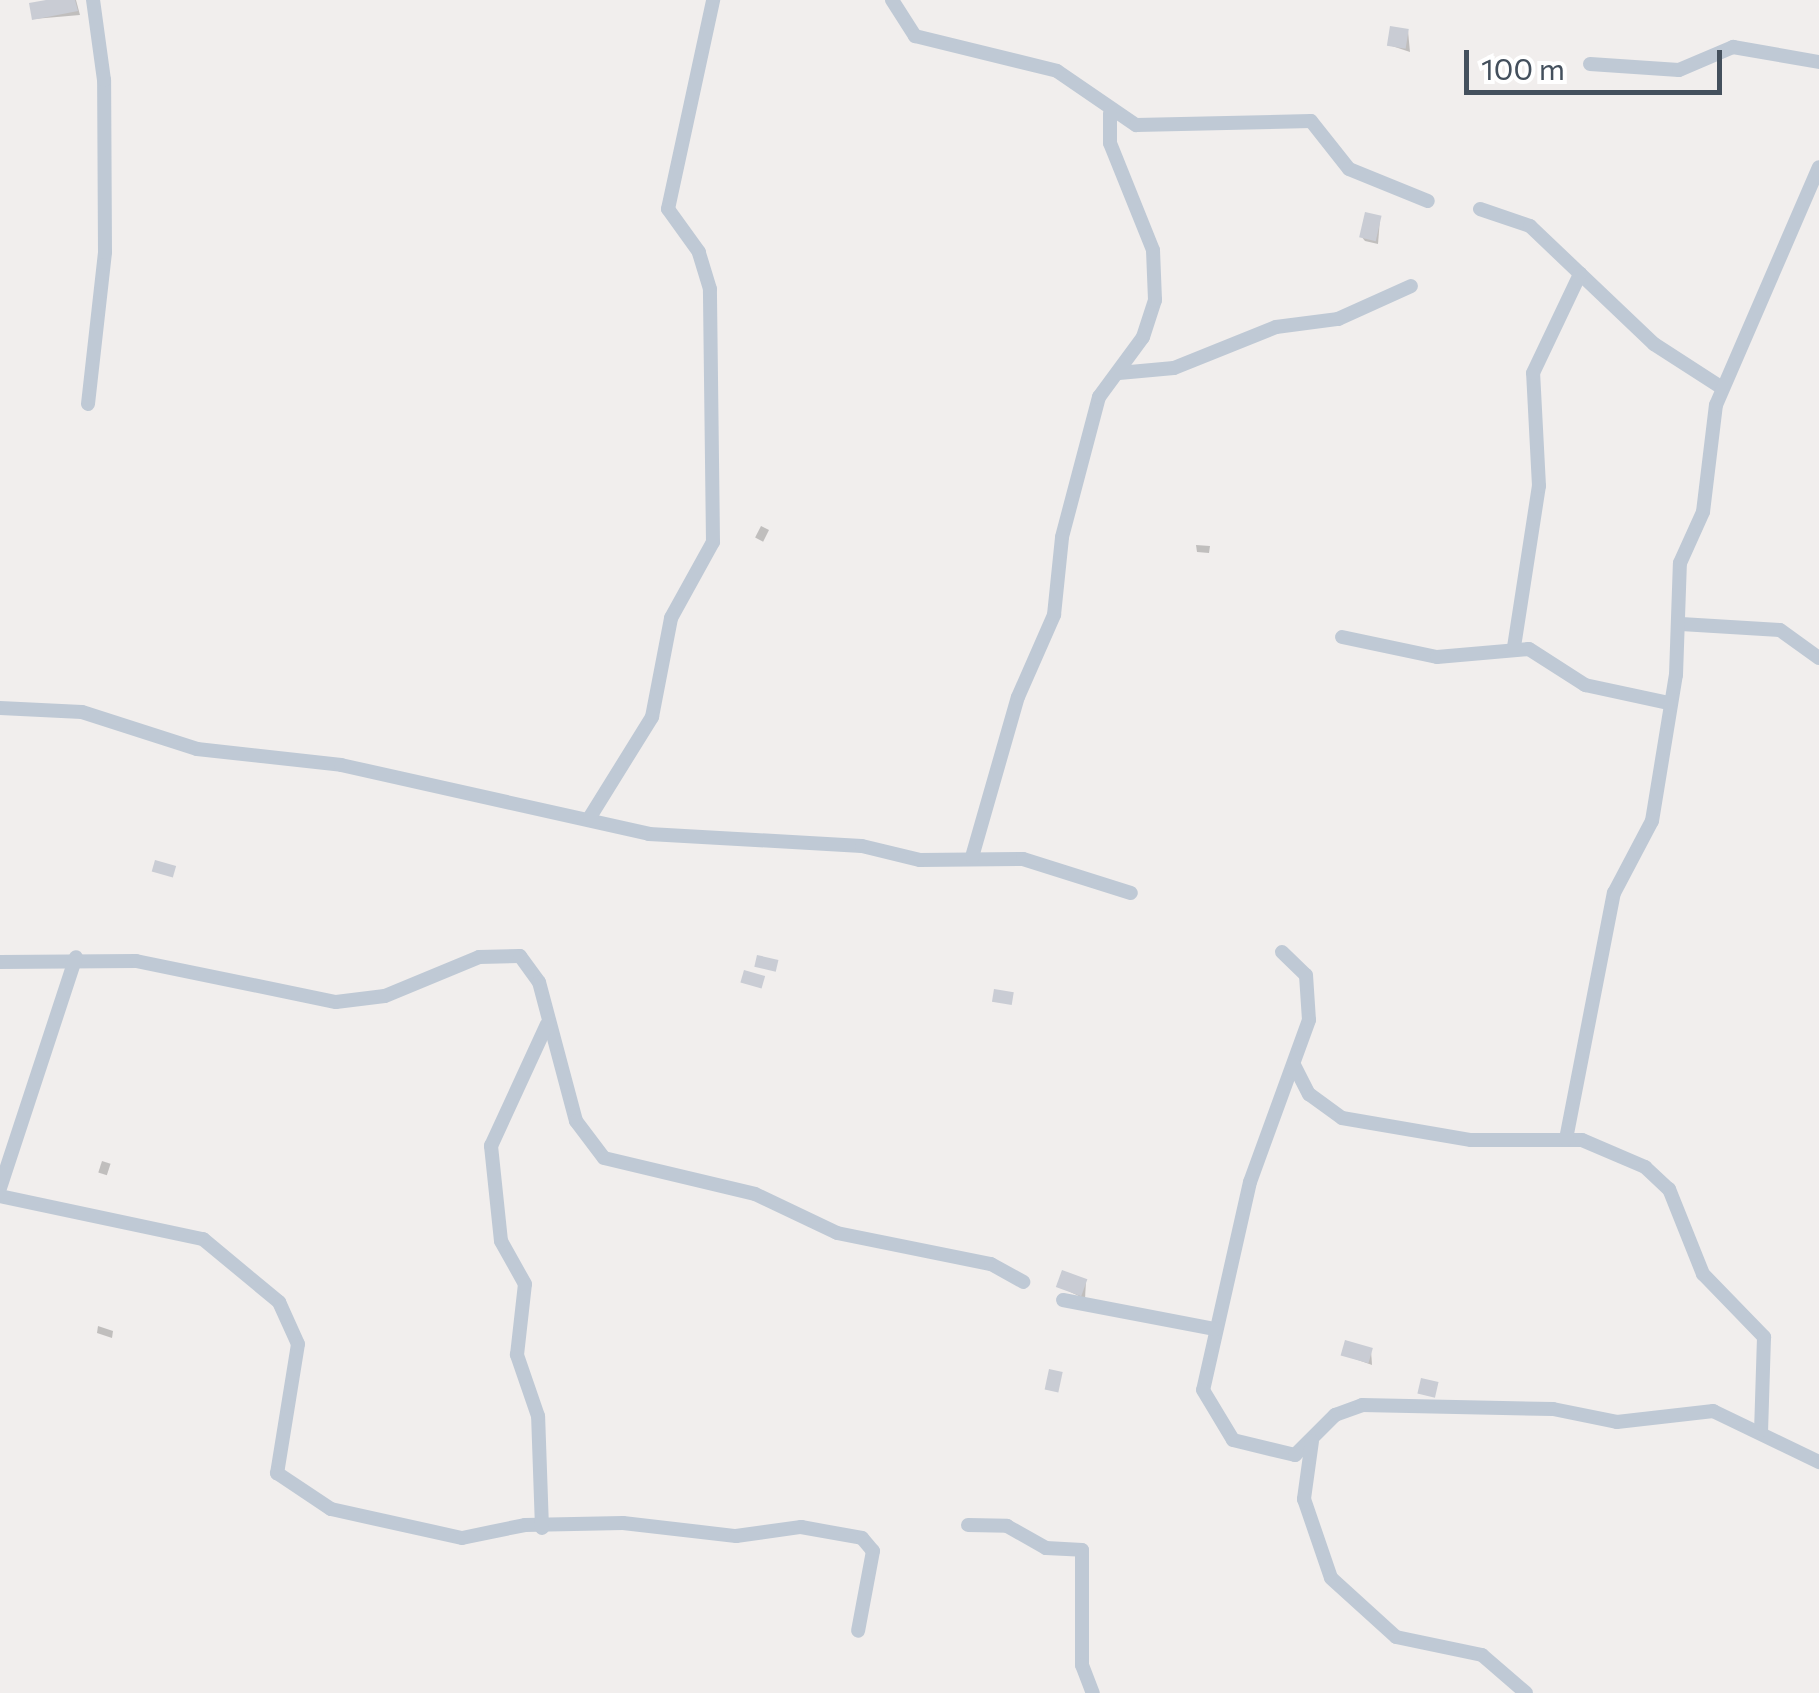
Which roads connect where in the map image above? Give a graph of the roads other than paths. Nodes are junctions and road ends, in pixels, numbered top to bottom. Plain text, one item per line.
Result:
1 (93, 0) edge
2 (713, 0) edge
3 (892, 0) edge
4 (1819, 62) edge
5 (1590, 64) dead end
6 (1110, 113) junction
7 (1819, 167) edge
8 (1428, 200) dead end
9 (1480, 209) dead end
10 (1580, 274) junction
11 (1412, 286) dead end
12 (1118, 373) junction
13 (1722, 388) junction
14 (88, 404) dead end
15 (1681, 624) junction
16 (1342, 637) dead end
17 (1514, 647) junction
18 (1819, 658) edge
19 (1668, 703) junction
20 (0, 708) edge
21 (590, 817) junction
22 (972, 857) junction
23 (1131, 893) dead end
24 (1282, 952) dead end
25 (76, 957) junction
26 (0, 962) edge
27 (547, 1024) junction
28 (1294, 1065) junction
29 (1566, 1139) junction
30 (0, 1188) edge
31 (0, 1196) edge
32 (1023, 1282) dead end
33 (1063, 1300) dead end
34 (1215, 1329) junction
35 (1762, 1430) junction
36 (1312, 1440) junction
37 (1819, 1462) edge
38 (968, 1525) dead end
39 (542, 1528) junction
40 (858, 1630) dead end
41 (1092, 1693) edge
42 (1526, 1693) edge

1 - 14 street
2 - 21 street
3 - 6 street
4 - 5 street
6 - 8 street
6 - 12 street
7 - 13 street
9 - 10 street
10 - 13 street
10 - 17 street
11 - 12 street
12 - 22 street
13 - 15 street
15 - 18 street
15 - 19 street
16 - 17 street
17 - 19 street
19 - 29 street
20 - 21 street
21 - 22 street
22 - 23 street
24 - 28 street
25 - 26 street
25 - 27 street
25 - 30 street
27 - 32 street
27 - 39 street
28 - 29 street
28 - 34 street
29 - 35 street
31 - 39 street
33 - 34 street
34 - 36 street
35 - 36 street
35 - 37 street
36 - 42 street
38 - 41 street
39 - 40 street

